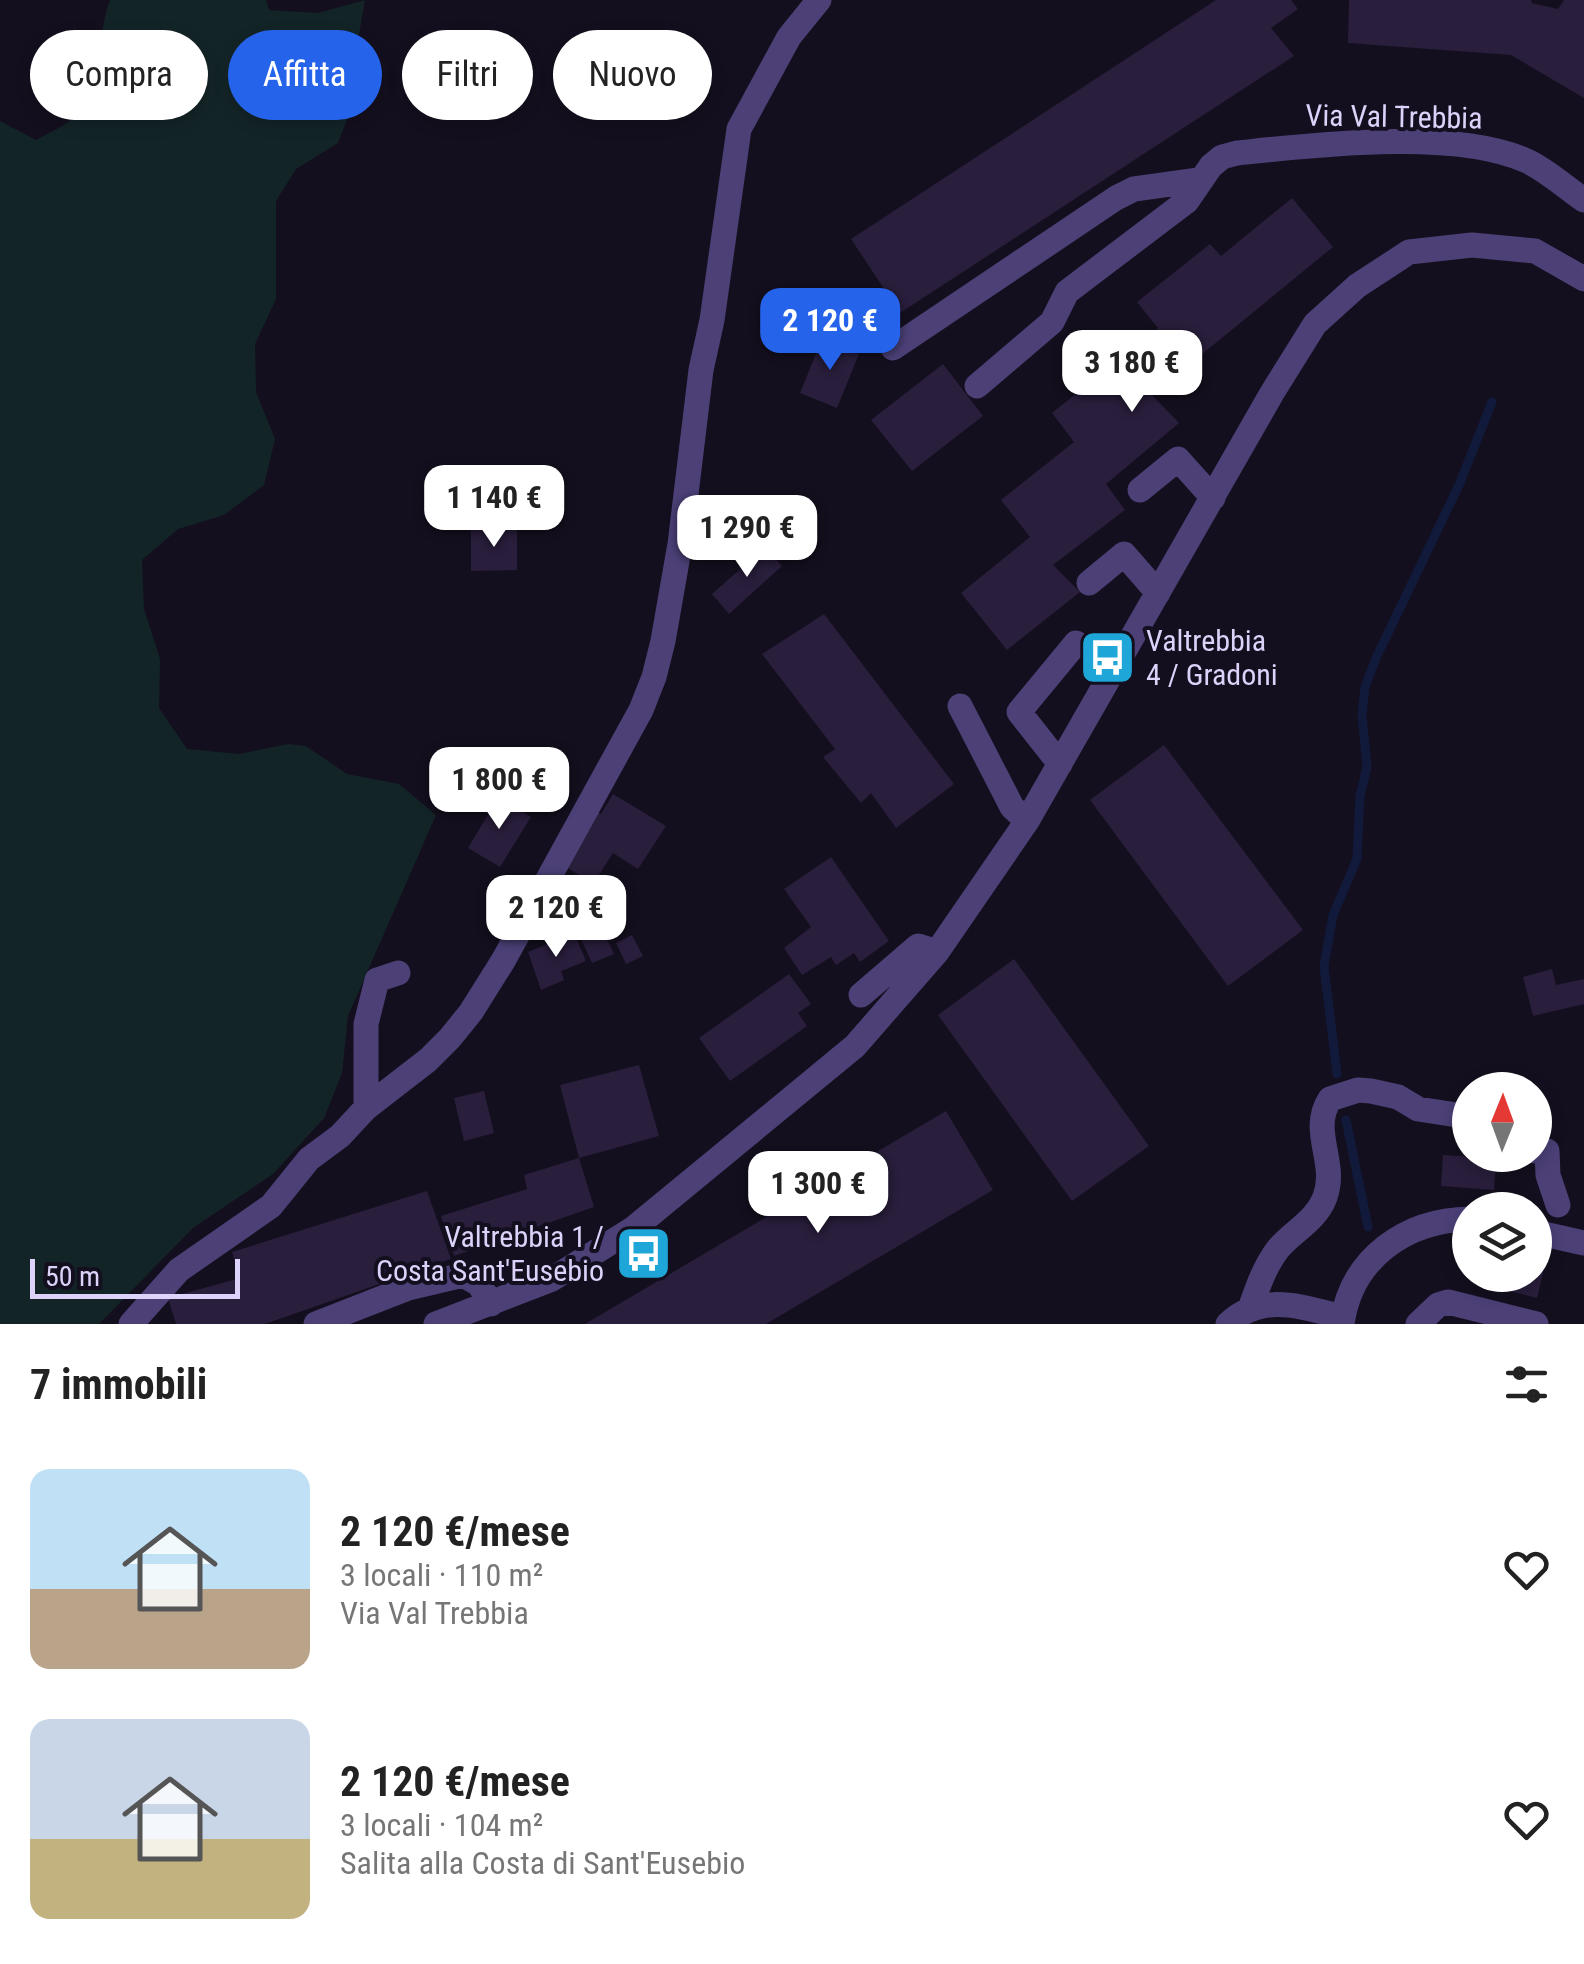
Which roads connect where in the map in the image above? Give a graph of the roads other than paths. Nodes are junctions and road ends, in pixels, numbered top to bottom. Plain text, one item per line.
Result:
1 (818, 0) edge
2 (1200, 180) junction
3 (1584, 200) edge
4 (1584, 279) edge
5 (893, 348) dead end
6 (976, 386) dead end
7 (1140, 490) dead end
8 (1213, 498) junction
9 (1089, 583) dead end
10 (1158, 593) junction
11 (1076, 643) dead end
12 (960, 706) dead end
13 (1060, 764) junction
14 (1026, 821) junction
15 (937, 952) junction
16 (398, 973) dead end
17 (861, 994) dead end
18 (366, 1108) junction
19 (1452, 1114) edge
20 (1548, 1172) edge
21 (1558, 1205) dead end
22 (1452, 1220) edge
23 (1552, 1236) edge
24 (1584, 1243) edge
25 (491, 1304) junction
26 (1251, 1306) junction
27 (1343, 1320) edge
28 (131, 1324) edge
29 (316, 1324) edge
30 (436, 1324) edge
31 (1228, 1324) edge
32 (1418, 1324) edge
33 (1536, 1324) edge

1 - 18 street
2 - 3 street, Via Val Trebbia
2 - 5 street, Via Val Trebbia
2 - 6 street, Via Val Trebbia
4 - 8 street
7 - 8 street
8 - 10 street
9 - 10 street
10 - 13 street
11 - 13 street
12 - 14 street
13 - 14 street
14 - 15 street
15 - 17 street
15 - 25 street
16 - 18 street
18 - 28 street
19 - 26 street
20 - 21 street
22 - 27 street
23 - 24 street
25 - 29 street
25 - 30 street
26 - 27 street
26 - 31 street
32 - 33 street

